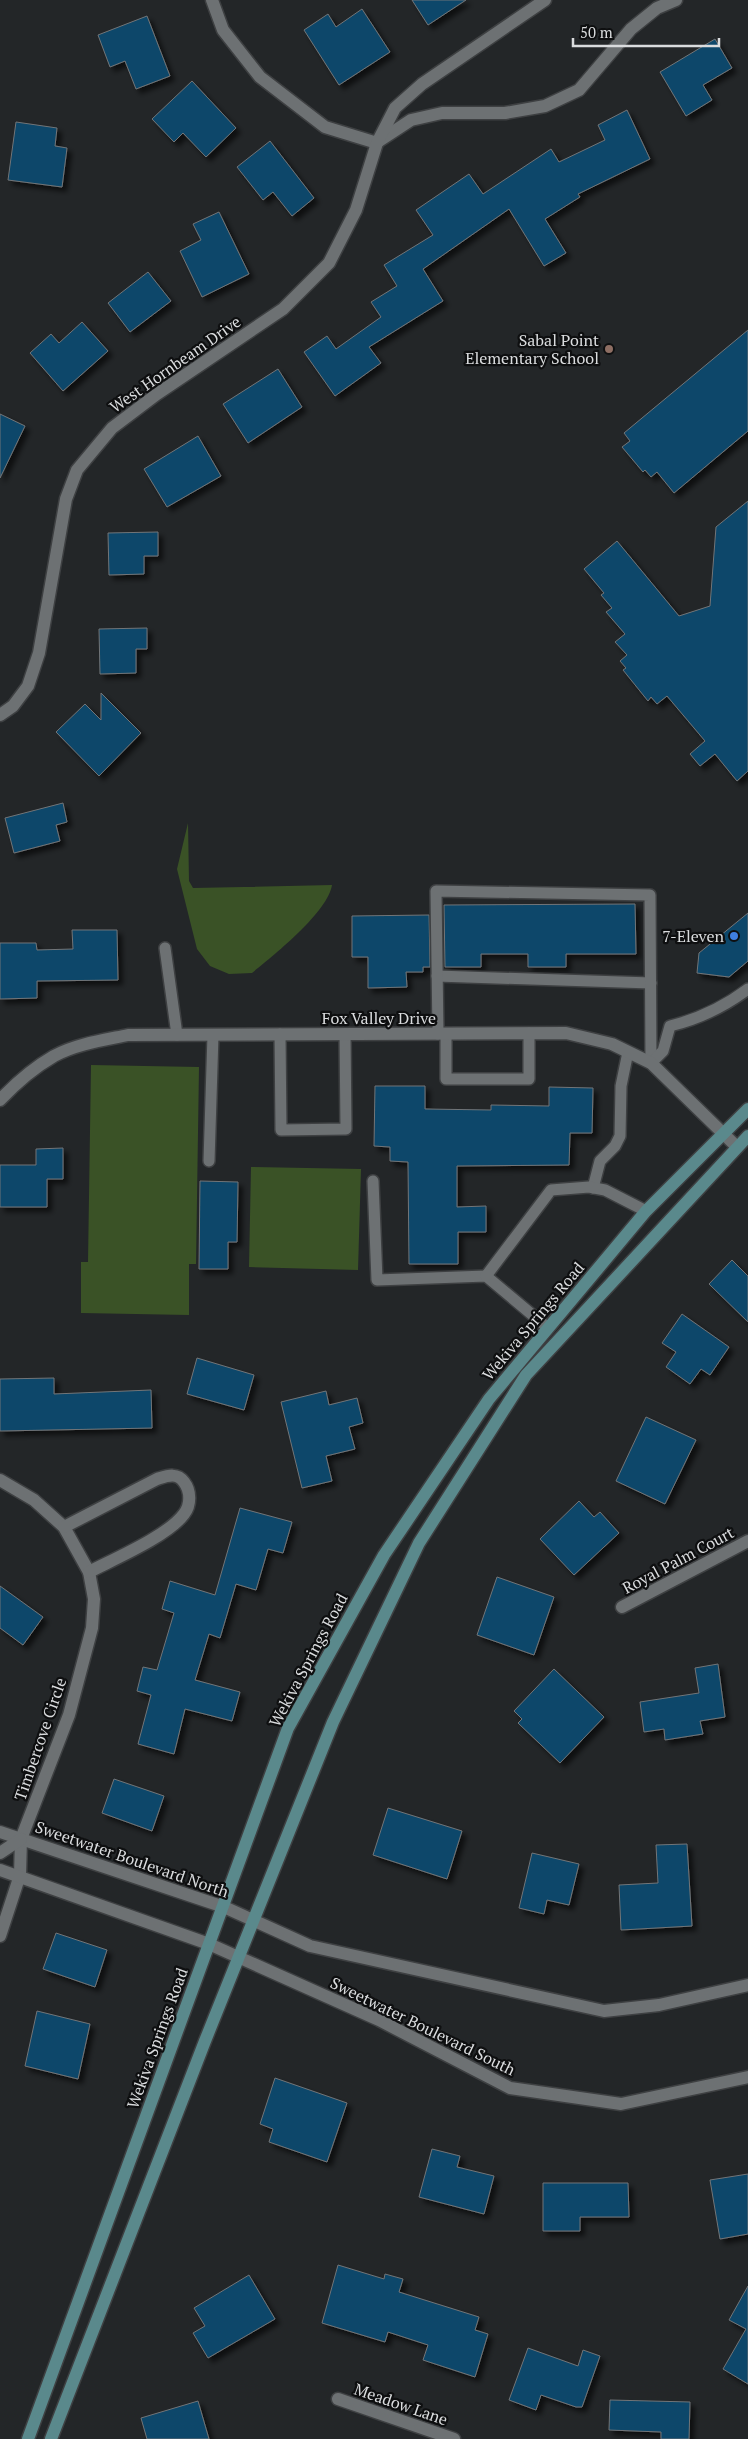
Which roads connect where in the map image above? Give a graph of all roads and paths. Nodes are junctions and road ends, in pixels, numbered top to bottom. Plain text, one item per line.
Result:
1 (212, 0) edge
2 (545, 0) edge
3 (676, 0) edge
4 (377, 143) junction
5 (0, 715) edge
6 (165, 948) dead end
7 (437, 976) junction
8 (650, 983) junction
9 (748, 989) edge
10 (529, 1033) junction
11 (177, 1034) junction
12 (213, 1034) junction
13 (280, 1034) junction
14 (344, 1034) junction
15 (442, 1034) junction
16 (628, 1052) junction
17 (651, 1063) junction
18 (0, 1100) edge
19 (748, 1109) edge
20 (723, 1132) junction
21 (748, 1136) edge
22 (737, 1147) junction
23 (209, 1161) dead end
24 (373, 1181) dead end
25 (593, 1188) junction
26 (646, 1211) junction
27 (486, 1276) junction
28 (548, 1328) junction
29 (0, 1480) edge
30 (64, 1527) junction
31 (748, 1541) edge
32 (89, 1572) junction
33 (622, 1607) dead end
34 (0, 1832) edge
35 (21, 1839) junction
36 (0, 1853) edge
37 (0, 1870) edge
38 (20, 1875) junction
39 (224, 1907) junction
40 (252, 1921) junction
41 (0, 1936) edge
42 (209, 1944) junction
43 (238, 1957) junction
44 (748, 1985) edge
45 (748, 2077) edge
46 (338, 2399) dead end
47 (28, 2439) edge
48 (51, 2439) edge
49 (454, 2439) edge

1 - 4 street
2 - 4 street, West Hornbeam Drive
3 - 4 street
4 - 5 street, West Hornbeam Drive
6 - 11 lane
7 - 8 lane
7 - 8 lane
7 - 15 lane
8 - 17 lane
9 - 17 lane
10 - 15 street, Fox Valley Drive
10 - 15 lane
10 - 16 street, Fox Valley Drive
11 - 12 street, Fox Valley Drive
11 - 18 street, Fox Valley Drive
12 - 13 street, Fox Valley Drive
12 - 23 lane
13 - 14 street, Fox Valley Drive
13 - 14 lane
14 - 15 street, Fox Valley Drive
16 - 17 street, Fox Valley Drive
16 - 25 lane
17 - 20 street, Fox Valley Drive
19 - 20 main road, Wekiva Springs Road
20 - 22 street, Fox Valley Drive
20 - 26 main road, Wekiva Springs Road
21 - 22 main road, Wekiva Springs Road
22 - 40 main road, Wekiva Springs Road
24 - 27 lane
25 - 26 lane
25 - 27 lane
26 - 28 main road, Wekiva Springs Road
27 - 28 lane
28 - 39 main road, Wekiva Springs Road
29 - 30 street, Timbercove Circle
30 - 32 street, Timbercove Circle
30 - 32 street
31 - 33 street, Royal Palm Court
32 - 35 street, Timbercove Circle
34 - 35 street, Sweetwater Boulevard North
35 - 36 street
35 - 38 street, Timbercove Circle
35 - 39 street, Sweetwater Boulevard North
37 - 38 street
38 - 41 street, Timbercove Circle
38 - 42 street
39 - 40 street, Sweetwater Boulevard North
39 - 42 main road, Wekiva Springs Road
40 - 43 main road, Wekiva Springs Road
40 - 44 street, Sweetwater Boulevard South
42 - 43 street, Sweetwater Boulevard South
42 - 47 main road, Wekiva Springs Road
43 - 45 street, Sweetwater Boulevard South
43 - 48 main road, Wekiva Springs Road
46 - 49 street, Meadow Lane

